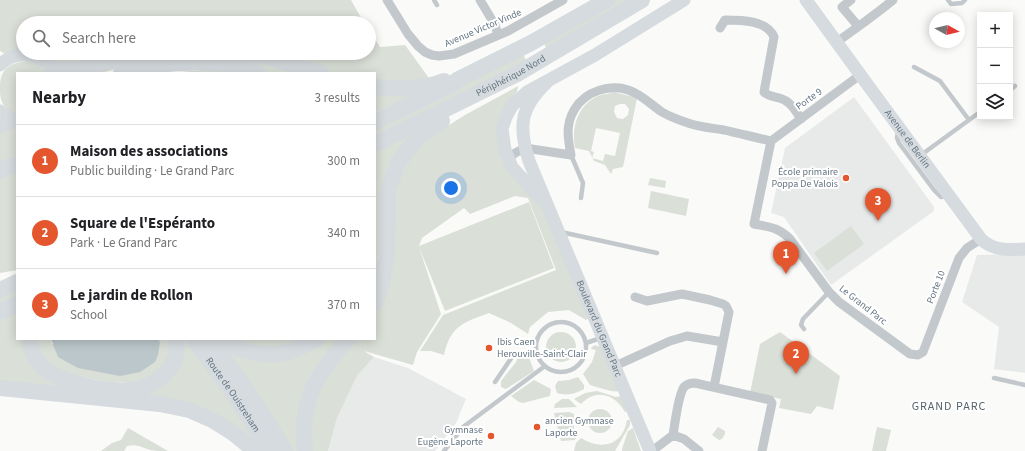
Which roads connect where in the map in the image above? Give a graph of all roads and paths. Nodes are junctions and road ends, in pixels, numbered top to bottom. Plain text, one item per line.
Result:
1 (387, 0) edge
2 (434, 0) edge
3 (480, 0) edge
4 (563, 0) edge
5 (607, 0) edge
6 (642, 0) edge
7 (684, 0) edge
8 (806, 0) edge
9 (851, 0) edge
10 (893, 0) edge
11 (948, 0) edge
12 (966, 0) edge
13 (438, 5) dead end
14 (858, 26) junction
15 (720, 28) dead end
16 (498, 35) junction
17 (837, 42) junction
18 (0, 51) edge
19 (14, 56) joint
20 (42, 60) edge
21 (116, 60) edge
22 (278, 60) edge
23 (0, 65) edge
24 (914, 67) dead end
25 (53, 71) edge
26 (125, 72) edge
27 (254, 72) edge
28 (318, 72) edge
29 (517, 74) junction
30 (860, 75) junction
31 (457, 80) junction
32 (547, 82) junction
33 (376, 87) edge
34 (0, 111) edge
35 (977, 114) edge
36 (801, 119) junction
37 (969, 120) junction
38 (16, 121) edge
39 (16, 121) edge
40 (376, 122) edge
41 (0, 127) edge
42 (899, 128) junction
43 (771, 140) junction
44 (376, 144) edge
45 (525, 148) junction
46 (571, 155) junction
47 (920, 156) junction
48 (508, 160) junction
49 (16, 165) edge
50 (0, 171) edge
51 (949, 196) junction
52 (580, 198) dead end
53 (548, 206) junction
54 (559, 232) junction
55 (981, 239) junction
56 (1025, 249) edge
57 (657, 253) dead end
58 (16, 276) edge
59 (0, 279) edge
60 (16, 282) edge
61 (0, 290) edge
62 (829, 292) junction
63 (635, 297) dead end
64 (376, 300) edge
65 (16, 304) edge
66 (0, 312) edge
67 (804, 329) dead end
68 (603, 338) junction
69 (29, 340) edge
70 (176, 340) edge
71 (195, 340) edge
72 (210, 340) edge
73 (223, 340) edge
74 (314, 340) edge
75 (347, 340) edge
76 (723, 342) junction
77 (586, 343) junction
78 (923, 352) joint
79 (512, 356) dead end
80 (545, 366) junction
81 (615, 366) junction
82 (994, 378) dead end
83 (496, 382) dead end
84 (1025, 385) edge
85 (714, 387) junction
86 (0, 388) edge
87 (673, 435) junction
88 (255, 451) edge
89 (270, 451) edge
90 (285, 451) edge
91 (304, 451) edge
92 (444, 451) edge
93 (651, 451) edge
94 (699, 451) edge
95 (762, 451) edge

1 - 16 street, Avenue Victor Vinde
2 - 13 lane
3 - 16 street
4 - 16 street, Avenue Victor Vinde
5 - 31 highway, Périphérique Nord
6 - 29 highway, Périphérique Nord
7 - 32 street, Boulevard du Grand Parc
8 - 17 street, Avenue de Berlin
9 - 14 street
10 - 14 street
11 - 12 lane
14 - 17 street
15 - 36 street
17 - 30 street, Avenue de Berlin
18 - 19 street
19 - 23 street
20 - 25 street
21 - 25 highway
22 - 28 highway
24 - 37 lane
26 - 27 highway
29 - 44 highway, Périphérique Nord
29 - 64 highway
30 - 36 street, Porte 9
30 - 42 street, Avenue de Berlin
31 - 33 highway
31 - 40 highway, Périphérique Nord
32 - 45 street, Boulevard du Grand Parc
32 - 48 street, Boulevard du Grand Parc
34 - 38 street
35 - 37 lane
36 - 43 street, Porte 9
37 - 47 lane
39 - 41 street
42 - 47 street, Avenue de Berlin
42 - 51 lane
43 - 46 street
43 - 62 street, Le Grand Parc
45 - 46 street
45 - 48 street
45 - 53 street, Boulevard du Grand Parc
46 - 52 lane
47 - 51 street, Avenue de Berlin
48 - 53 street, Boulevard du Grand Parc
49 - 50 highway
51 - 55 street, Avenue de Berlin
53 - 54 street, Boulevard du Grand Parc
54 - 57 lane
54 - 68 street, Boulevard du Grand Parc
55 - 56 street, Avenue de Berlin
55 - 78 street, Porte 10
58 - 59 highway
60 - 61 highway
62 - 67 lane
62 - 78 street, Le Grand Parc
63 - 76 street
65 - 66 highway
68 - 77 lane
68 - 81 street, Boulevard du Grand Parc
69 - 70 highway
71 - 89 highway, Route de Ouistreham
72 - 90 highway, Route de Ouistreham
73 - 74 highway
75 - 91 highway
76 - 81 street
76 - 85 street
77 - 80 lane
77 - 80 lane
79 - 83 lane
80 - 92 lane
81 - 93 street, Boulevard du Grand Parc
82 - 84 lane
85 - 87 street
85 - 95 street
86 - 88 highway
87 - 93 street
87 - 94 street

